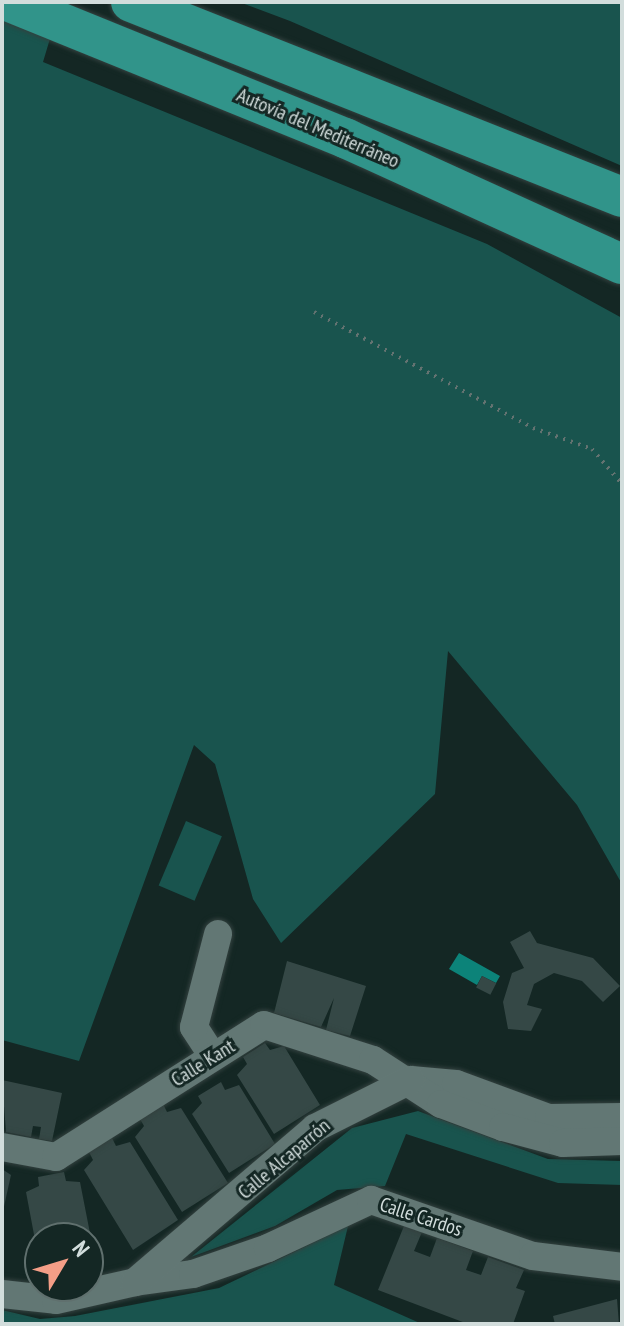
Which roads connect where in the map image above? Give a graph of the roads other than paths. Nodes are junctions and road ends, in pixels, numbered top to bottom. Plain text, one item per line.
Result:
1 (10, 2) edge
2 (131, 2) edge
3 (622, 197) edge
4 (622, 264) edge
5 (218, 934) dead end
6 (212, 1055) junction
7 (411, 1080) junction
8 (622, 1117) edge
9 (622, 1141) edge
10 (2, 1147) edge
11 (622, 1267) edge
12 (135, 1282) junction
13 (2, 1294) edge

1 - 4 highway, Autovía del Mediterráneo
2 - 3 highway
5 - 6 street
6 - 7 street, Calle Kant
6 - 10 street, Calle Kant
7 - 8 street
7 - 9 street
7 - 12 street, Calle Alcaparrón
11 - 12 street, Calle Cardos
12 - 13 street, Calle Alcaparrón

